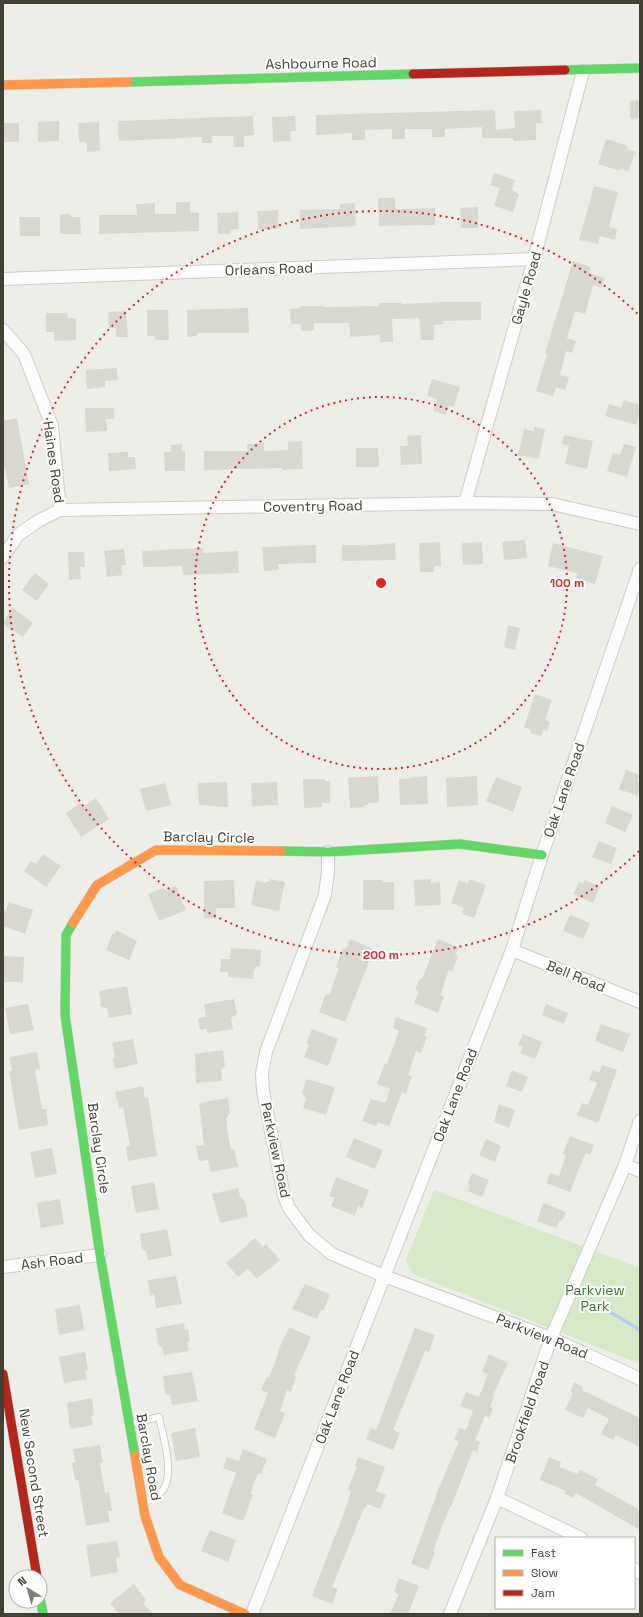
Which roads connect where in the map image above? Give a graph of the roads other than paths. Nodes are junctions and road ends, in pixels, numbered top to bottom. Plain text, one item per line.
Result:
1 (640, 68) edge
2 (583, 71) junction
3 (3, 86) edge
4 (534, 259) junction
5 (3, 279) edge
6 (3, 330) edge
7 (465, 503) junction
8 (60, 510) junction
9 (640, 524) edge
10 (3, 557) edge
11 (640, 569) edge
12 (328, 852) junction
13 (542, 854) junction
14 (512, 950) junction
15 (640, 1002) edge
16 (640, 1120) edge
17 (625, 1165) junction
18 (640, 1171) edge
19 (100, 1255) junction
20 (3, 1267) edge
21 (384, 1276) junction
22 (551, 1338) junction
23 (3, 1375) edge
24 (640, 1379) edge
25 (130, 1424) junction
26 (497, 1498) junction
27 (143, 1504) junction
28 (579, 1537) edge
29 (36, 1569) edge
30 (245, 1614) edge
31 (252, 1614) edge
32 (450, 1614) edge

1 - 2 street, Ashbourne Road
2 - 3 street, Ashbourne Road
2 - 4 street, Gayle Road
4 - 5 street, Orleans Road
4 - 7 street, Gayle Road
6 - 8 street, Haines Road
7 - 8 street, Coventry Road
7 - 9 street, Coventry Road
8 - 10 street, Coventry Road
11 - 13 street, Oak Lane Road
12 - 13 street, Barclay Circle
12 - 19 street, Barclay Circle
12 - 21 street, Parkview Road
13 - 14 street, Oak Lane Road
14 - 15 street, Bell Road
14 - 21 street, Oak Lane Road
16 - 17 street, Brookfield Road
17 - 18 street
17 - 22 street, Brookfield Road
19 - 20 street, Ash Road
19 - 25 street, Barclay Road
21 - 22 street, Parkview Road
21 - 31 street, Oak Lane Road
22 - 24 street, Parkview Road
22 - 26 street, Brookfield Road
23 - 29 street, New Second Street
25 - 27 street, Barclay Road
25 - 27 lane
26 - 28 street
26 - 32 street, Brookfield Road
27 - 30 street, Barclay Road

